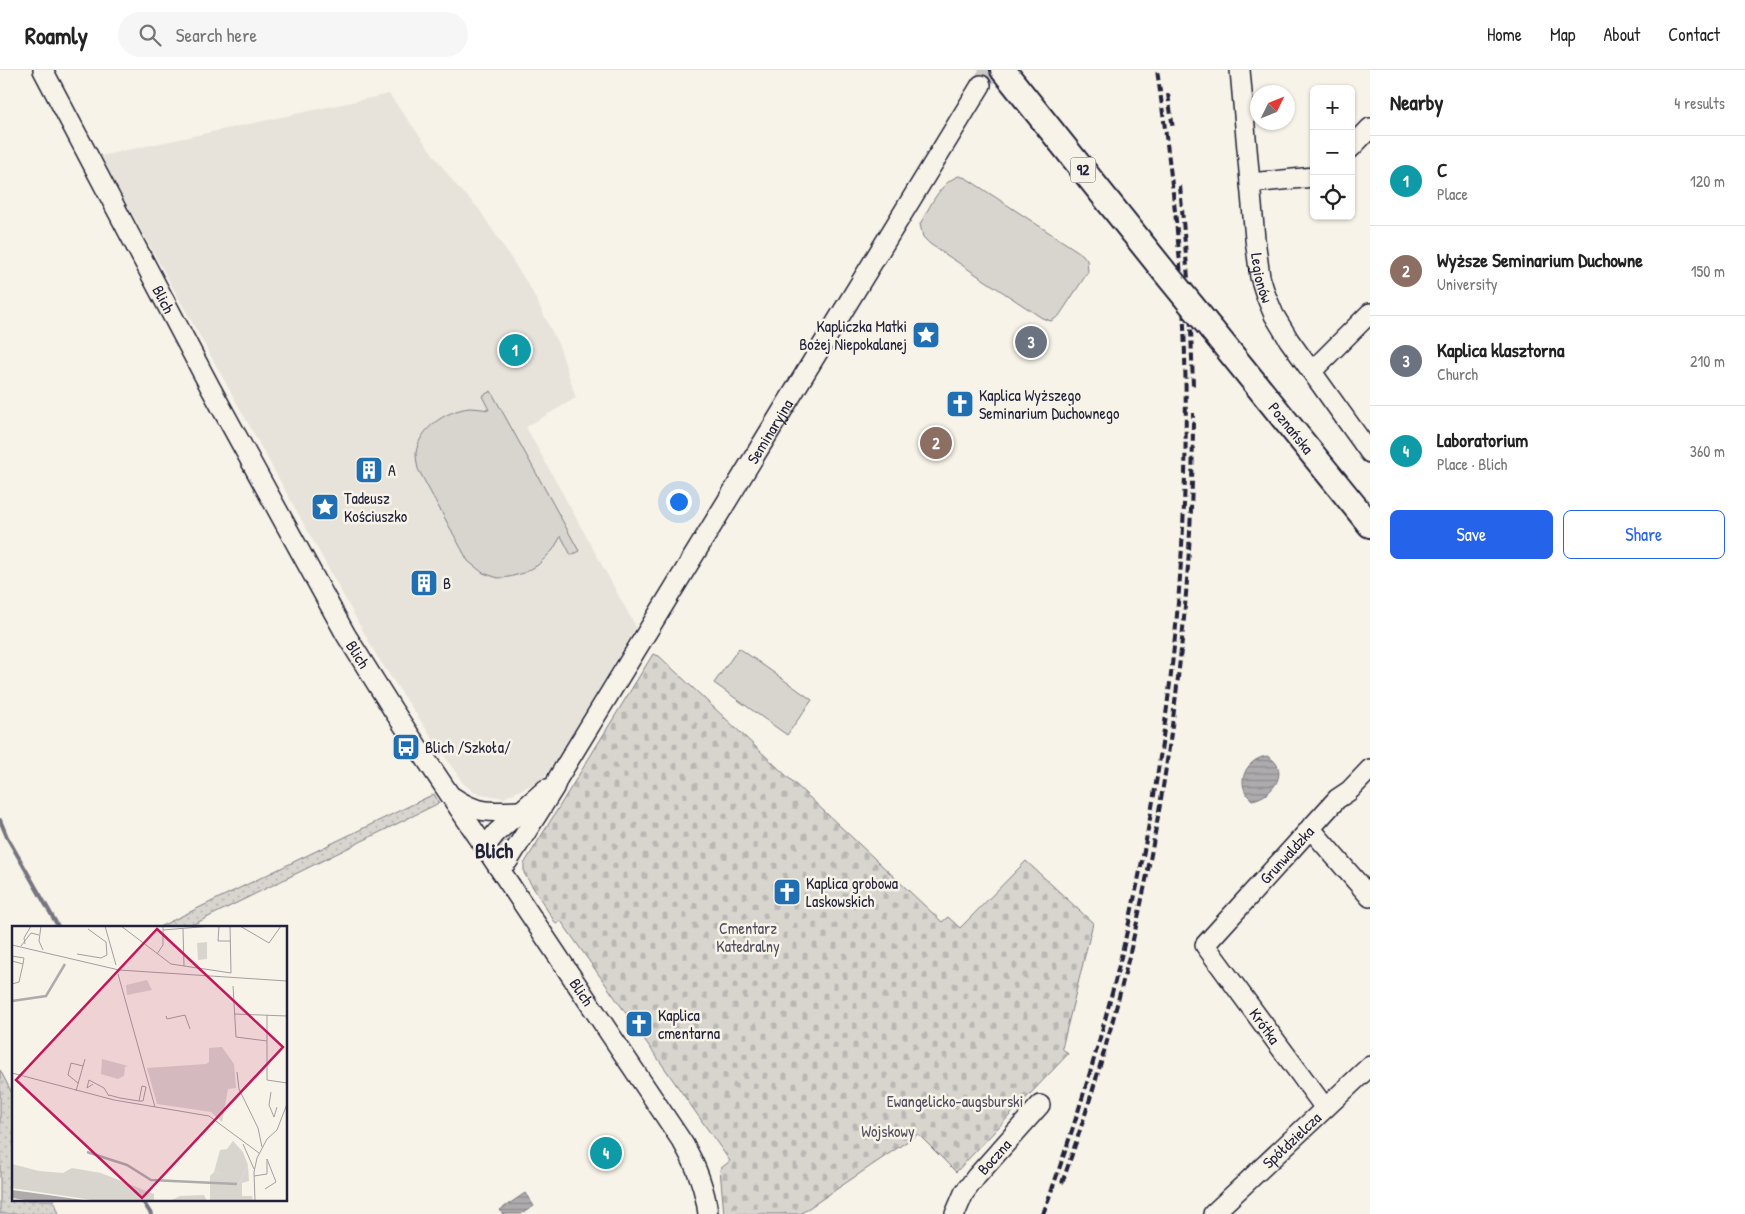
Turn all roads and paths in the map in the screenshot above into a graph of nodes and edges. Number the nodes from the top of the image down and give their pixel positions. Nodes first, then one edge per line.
1 (43, 70) edge
2 (1003, 70) edge
3 (1240, 70) edge
4 (981, 85) tunnel mouth
5 (1370, 128) edge
6 (1355, 144) edge
7 (1310, 177) edge
8 (1250, 183) junction
9 (1370, 313) edge
10 (1312, 371) junction
11 (1370, 453) edge
12 (1370, 525) edge
13 (1370, 769) edge
14 (558, 778) junction
15 (450, 795) junction
16 (520, 811) junction
17 (1310, 828) junction
18 (485, 847) junction
19 (499, 867) junction
20 (1370, 897) edge
21 (1205, 945) joint
22 (1370, 1066) edge
23 (1040, 1105) dead end
24 (1325, 1108) junction
25 (708, 1214) edge
26 (955, 1214) edge
27 (1213, 1214) edge

1 - 15 street, Blich
2 - 12 main road, Poznańska / 92, bridge
3 - 8 street, Legionów
4 - 14 street, Seminaryjna
5 - 6 street
7 - 8 street
8 - 10 street, Legionów
9 - 10 street
10 - 11 street, Legionów
13 - 17 street, Grunwaldzka
14 - 16 street, Seminaryjna
14 - 19 street, Seminaryjna
15 - 16 street
15 - 18 street, Blich
16 - 18 street, Seminaryjna
17 - 20 street
17 - 21 street, Grunwaldzka
18 - 19 street, Blich
19 - 25 street, Blich
21 - 24 street, Krótka
22 - 24 street, Spółdzielcza
23 - 26 street, Boczna
24 - 27 street, Spółdzielcza

